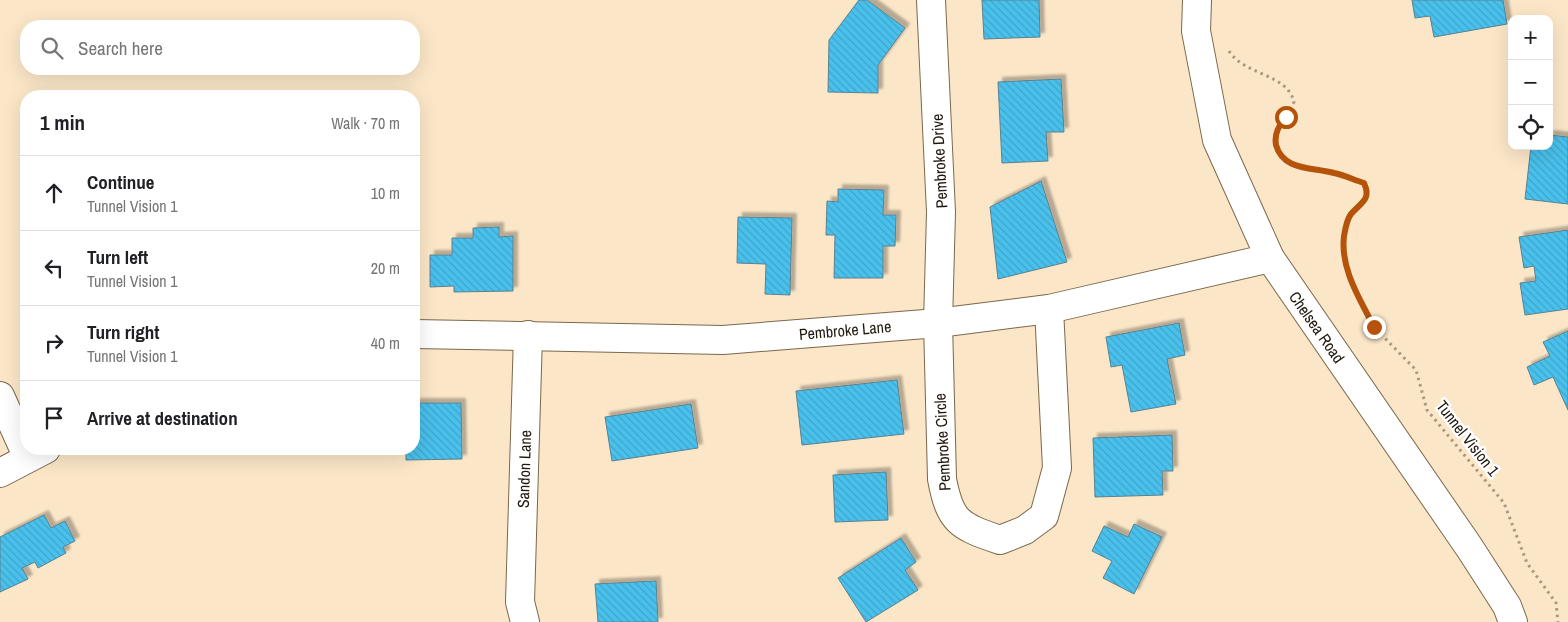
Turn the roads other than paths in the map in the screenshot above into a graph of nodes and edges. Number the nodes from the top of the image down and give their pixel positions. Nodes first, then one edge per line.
1 (931, 0) edge
2 (1197, 0) edge
3 (1270, 258) junction
4 (1049, 309) junction
5 (938, 323) junction
6 (420, 334) edge
7 (528, 335) junction
8 (0, 396) edge
9 (20, 427) edge
10 (33, 455) edge
11 (0, 473) edge
12 (520, 615) edge
13 (1513, 622) edge

1 - 5 street, Pembroke Drive
2 - 3 street, Chelsea Road
3 - 4 street, Pembroke Lane
3 - 13 street, Chelsea Road
4 - 5 street, Pembroke Lane
4 - 5 street, Pembroke Circle
5 - 7 street, Pembroke Lane
6 - 7 street, Pembroke Lane
7 - 12 street, Sandon Lane
8 - 9 street
10 - 11 street

